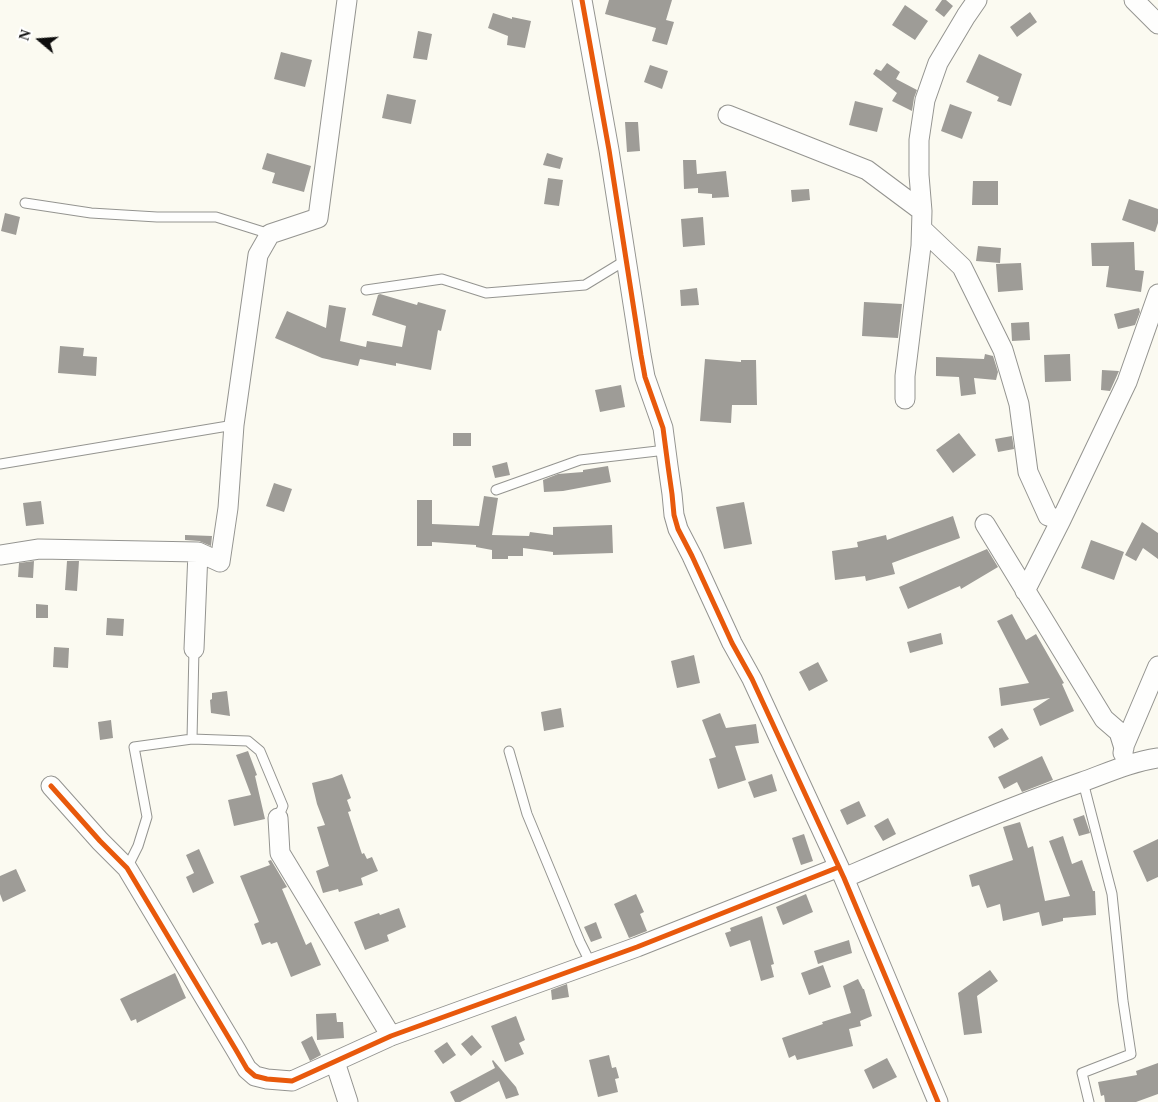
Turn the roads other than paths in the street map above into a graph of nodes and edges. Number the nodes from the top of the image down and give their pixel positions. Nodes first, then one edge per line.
1 (348, 0) edge
2 (582, 0) edge
3 (977, 0) edge
4 (1134, 0) edge
5 (1158, 24) edge
6 (728, 114) dead end
7 (25, 203) dead end
8 (922, 220) junction
9 (270, 234) junction
10 (626, 260) junction
11 (366, 290) dead end
12 (1158, 294) edge
13 (906, 399) dead end
14 (234, 425) junction
15 (666, 450) junction
16 (0, 464) edge
17 (496, 490) dead end
18 (1061, 520) junction
19 (985, 524) dead end
20 (198, 552) junction
21 (0, 555) edge
22 (1025, 591) junction
23 (194, 649) joint
24 (1158, 666) edge
25 (192, 739) junction
26 (509, 751) dead end
27 (1124, 757) junction
28 (1158, 758) edge
29 (1083, 782) junction
30 (51, 786) dead end
31 (278, 818) joint
32 (127, 868) junction
33 (842, 872) junction
34 (591, 964) junction
35 (391, 1036) junction
36 (335, 1062) junction
37 (348, 1102) edge
38 (926, 1102) edge
39 (938, 1102) edge
40 (1088, 1102) edge

1 - 9 street
2 - 10 street
3 - 8 street
4 - 5 street
6 - 8 street
7 - 9 lane
8 - 13 street
8 - 18 street
9 - 14 street
10 - 11 lane
10 - 15 street
12 - 18 street
14 - 16 lane
14 - 20 street
15 - 17 lane
15 - 33 street
18 - 22 street
19 - 22 street
20 - 21 street
20 - 23 street
22 - 27 street
23 - 25 lane
24 - 27 street
25 - 31 lane
25 - 32 lane
26 - 34 lane
27 - 28 street
27 - 29 street
29 - 33 street
29 - 40 lane
30 - 32 street
31 - 35 street
32 - 36 street
33 - 34 street
33 - 39 street
34 - 35 street
35 - 36 street
36 - 37 street
38 - 39 street

